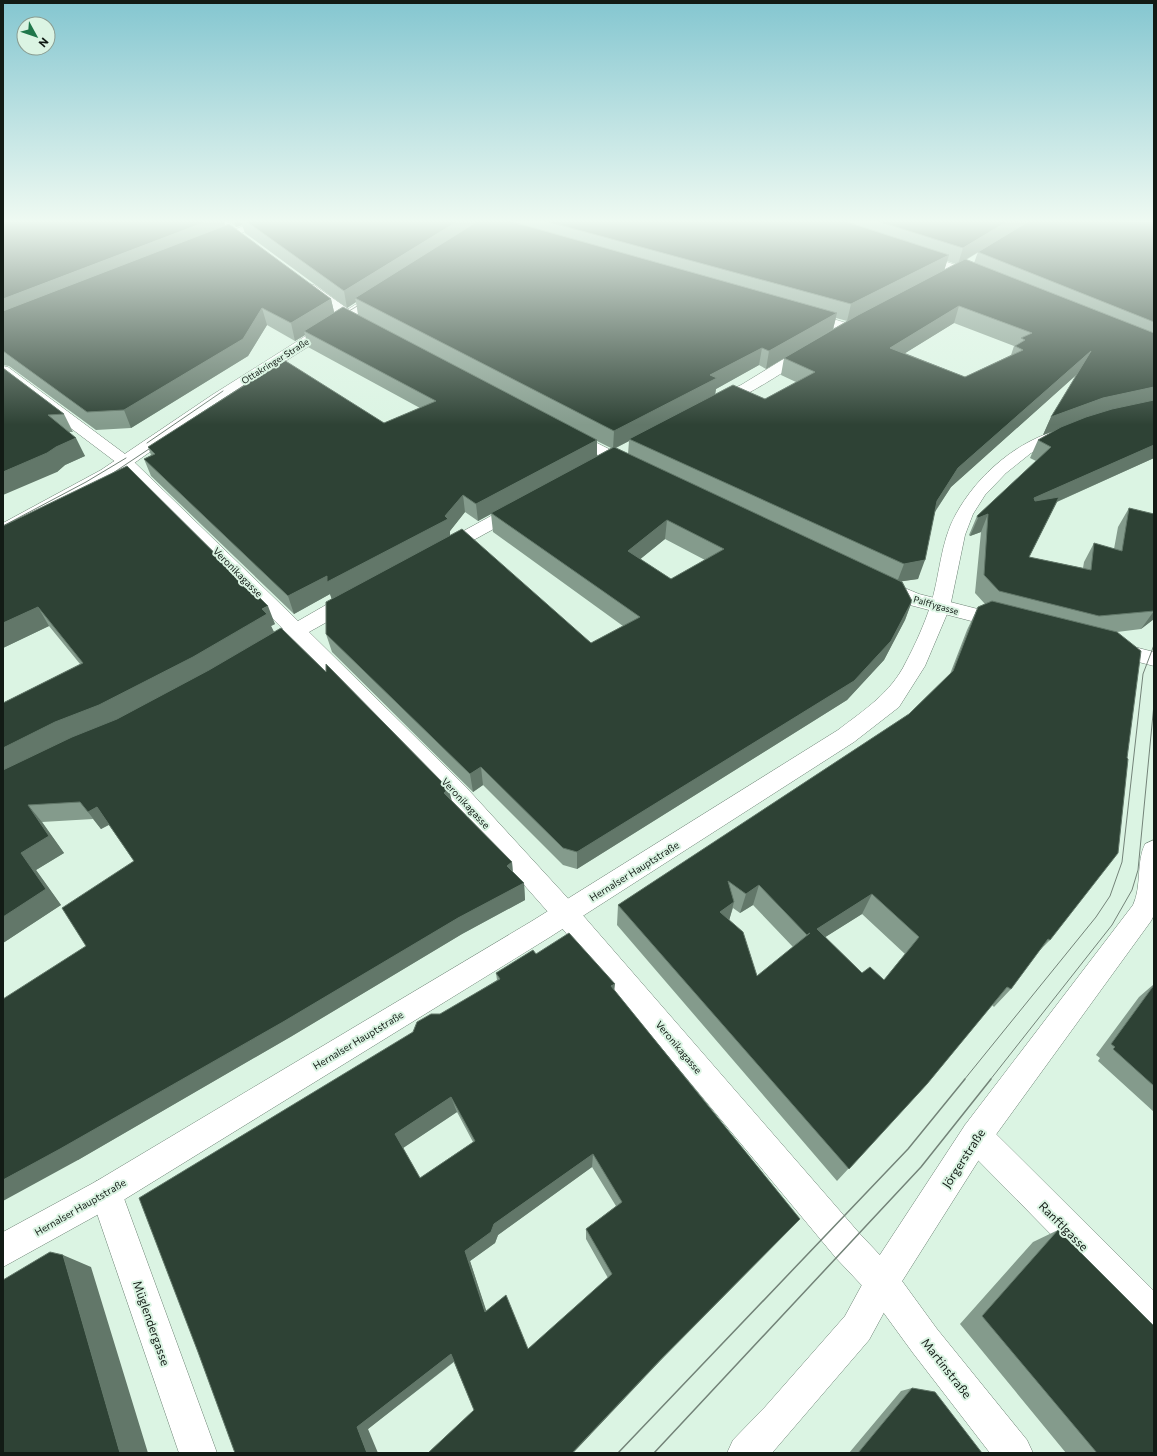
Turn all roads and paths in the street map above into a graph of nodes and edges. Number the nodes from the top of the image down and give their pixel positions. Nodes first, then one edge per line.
1 (311, 289) edge
2 (389, 289) edge
3 (794, 312) edge
4 (346, 316) junction
5 (374, 331) edge
6 (3, 370) edge
7 (700, 410) edge
8 (554, 426) edge
9 (1082, 426) edge
10 (632, 446) edge
11 (120, 458) junction
12 (605, 461) junction
13 (648, 474) edge
14 (529, 502) edge
15 (3, 517) edge
16 (3, 530) edge
17 (426, 559) edge
18 (870, 579) edge
19 (364, 592) edge
20 (940, 607) junction
21 (1024, 627) edge
22 (296, 630) junction
23 (1091, 643) edge
24 (250, 658) edge
25 (1154, 659) edge
26 (1154, 851) edge
27 (565, 913) junction
28 (976, 1136) junction
29 (106, 1193) junction
30 (3, 1250) edge
31 (882, 1282) junction
32 (1154, 1315) edge
33 (198, 1453) edge
34 (746, 1453) edge
35 (1014, 1453) edge

1 - 4 street
2 - 4 street, Ottakringer Straße
3 - 7 street
4 - 5 street
4 - 11 street, Ottakringer Straße
6 - 11 street, Veronikagasse
8 - 12 street
9 - 20 street, Hernalser Hauptstraße
10 - 12 street
11 - 15 street, Ottakringer Straße
11 - 16 street, Ottakringer Straße
11 - 22 street, Veronikagasse
12 - 13 street
14 - 17 street
18 - 20 street, Palffygasse
19 - 22 street
20 - 21 street, Palffygasse
20 - 27 street, Hernalser Hauptstraße
22 - 24 street
22 - 27 street, Veronikagasse
23 - 25 street
26 - 28 street, Jörgerstraße
27 - 29 street, Hernalser Hauptstraße
27 - 31 street, Veronikagasse
28 - 31 street, Jörgerstraße
28 - 32 street, Ranftlgasse
29 - 30 street, Hernalser Hauptstraße
29 - 33 street, Müglendergasse
31 - 34 street, Jörgerstraße
31 - 35 street, Martinstraße

